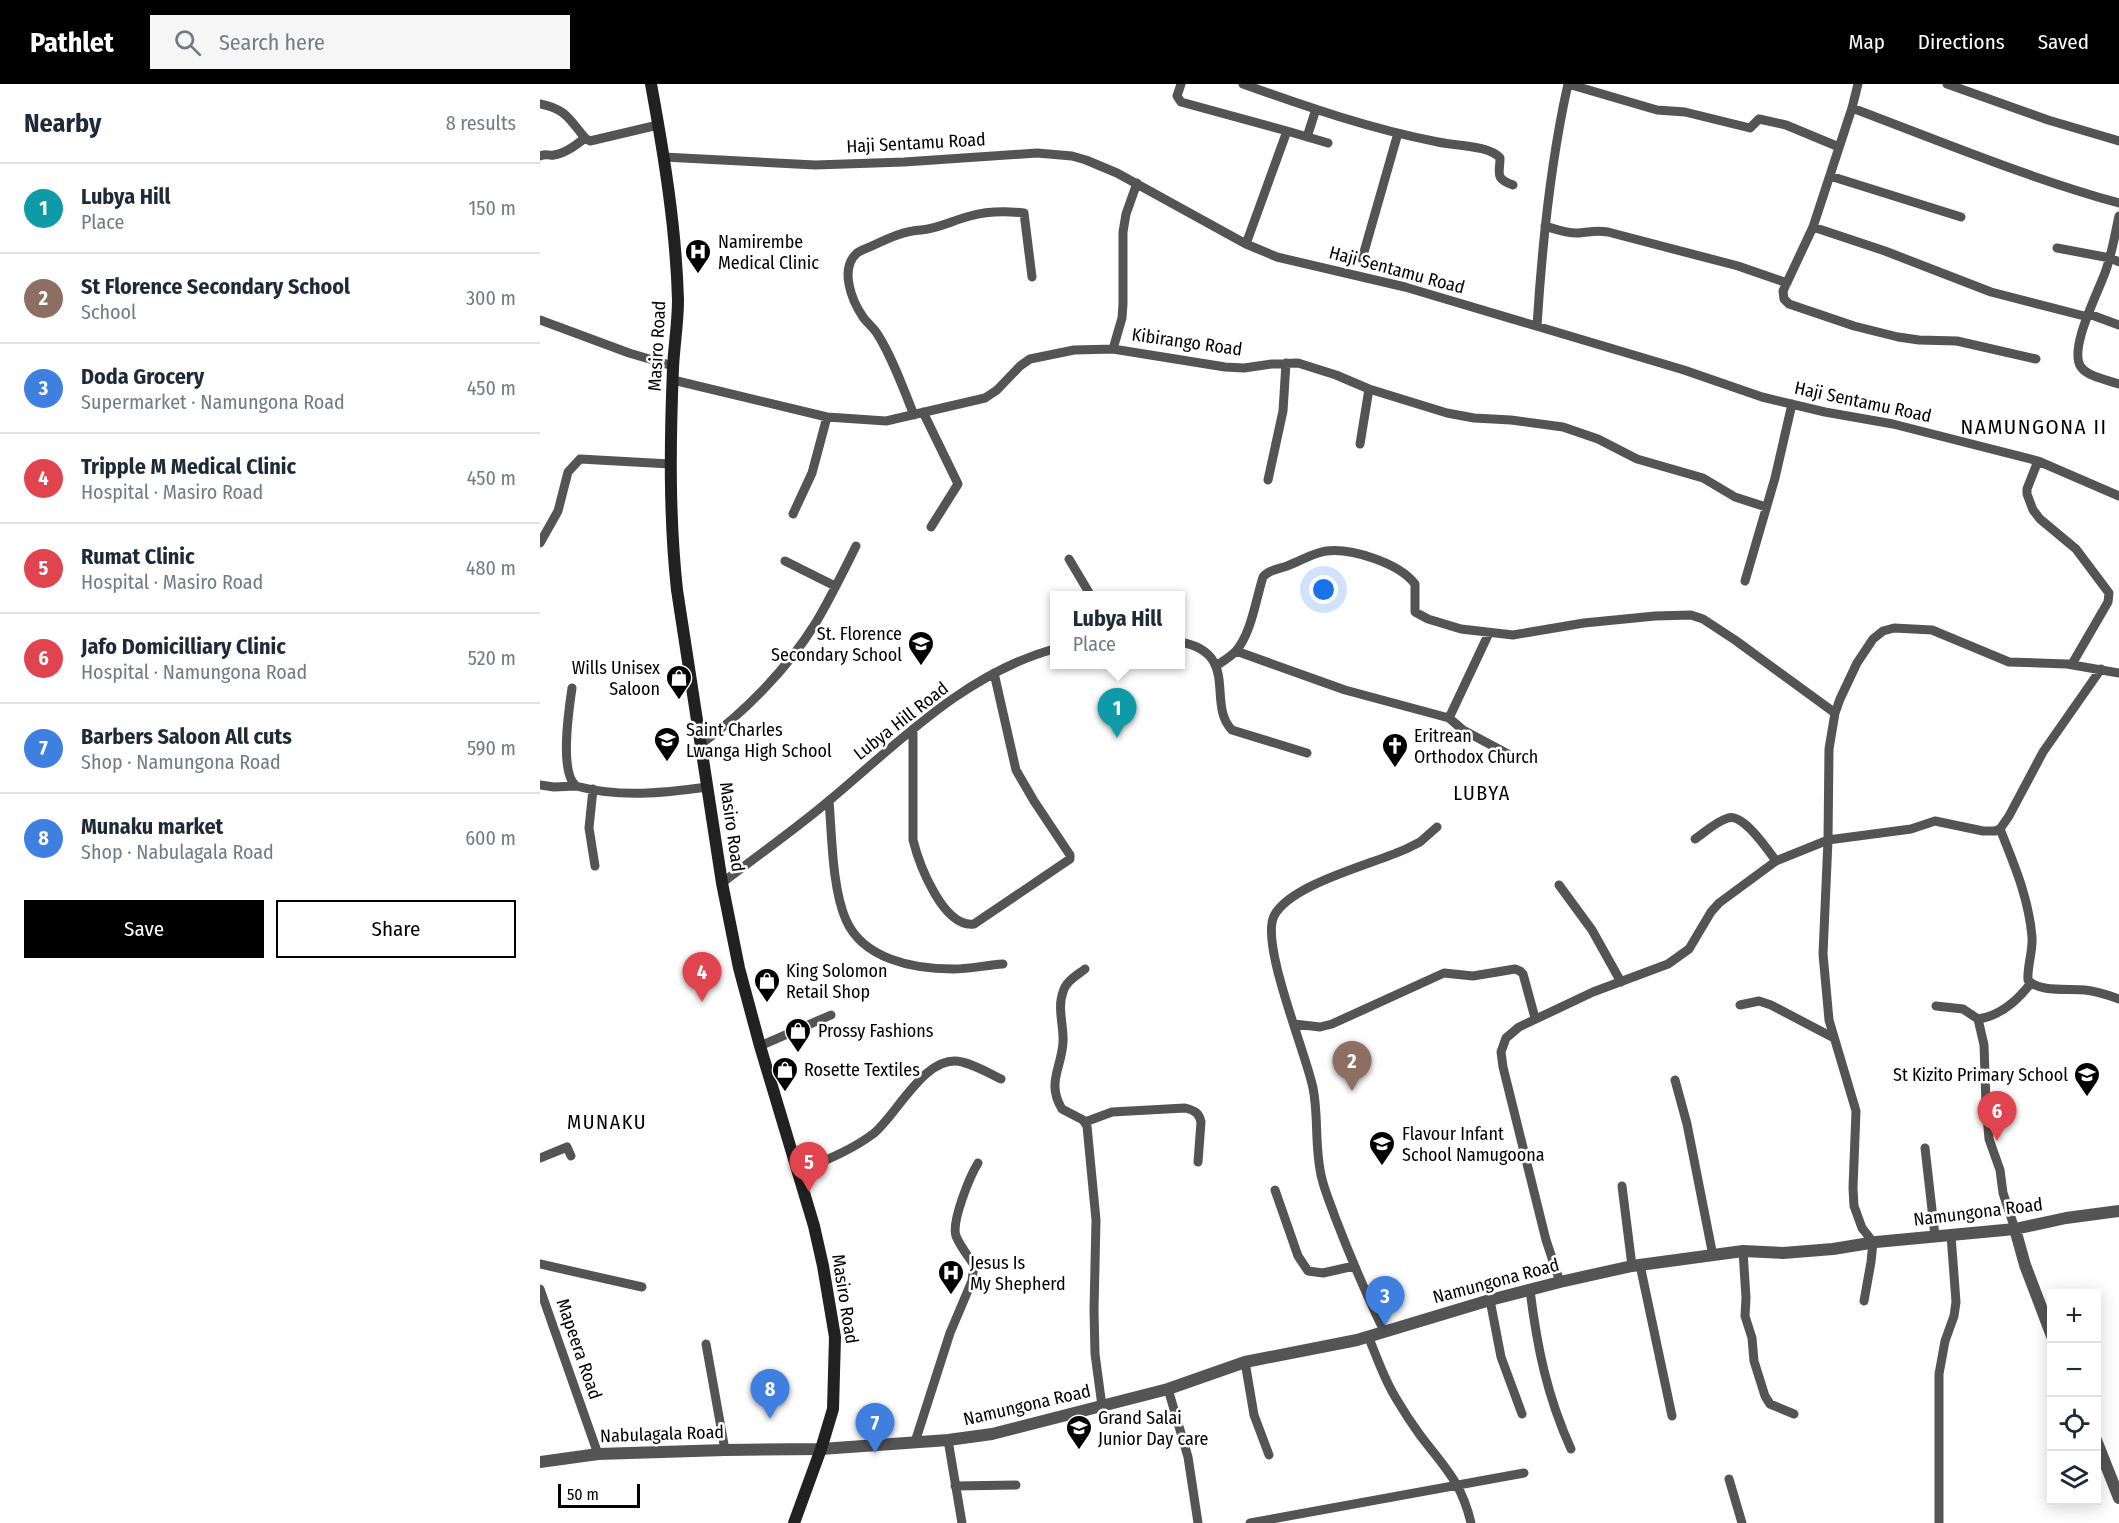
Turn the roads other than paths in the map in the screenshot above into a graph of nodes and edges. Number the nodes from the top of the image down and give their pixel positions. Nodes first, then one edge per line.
1 (1181, 84) edge
2 (1243, 84) edge
3 (1568, 84) edge
4 (1858, 84) edge
5 (1947, 84) edge
6 (654, 85) edge
7 (540, 104) edge
8 (1852, 108) junction
9 (1316, 109) junction
10 (658, 125) junction
11 (1287, 130) junction
12 (1398, 133) junction
13 (1307, 137) junction
14 (585, 138) junction
15 (2119, 141) edge
16 (1328, 143) dead end
17 (1839, 147) junction
18 (540, 156) edge
19 (664, 157) junction
20 (1830, 176) junction
21 (1137, 183) junction
22 (1514, 185) dead end
23 (2119, 203) edge
24 (2119, 216) edge
25 (1961, 217) dead end
26 (1545, 226) junction
27 (1813, 226) junction
28 (1246, 244) junction
29 (2057, 248) dead end
30 (2110, 258) junction
31 (1362, 259) dead end
32 (2119, 262) edge
33 (1032, 278) dead end
34 (1787, 283) junction
35 (2088, 315) junction
36 (540, 320) edge
37 (2119, 325) edge
38 (1537, 326) junction
39 (1113, 349) junction
40 (2036, 359) dead end
41 (1286, 363) junction
42 (673, 366) junction
43 (673, 380) junction
44 (2119, 384) edge
45 (1369, 389) junction
46 (1792, 404) junction
47 (918, 413) junction
48 (827, 417) junction
49 (1360, 444) dead end
50 (2038, 460) junction
51 (670, 464) junction
52 (1268, 480) dead end
53 (2119, 496) edge
54 (1766, 507) junction
55 (793, 514) dead end
56 (931, 527) dead end
57 (540, 543) edge
58 (856, 546) dead end
59 (1070, 559) dead end
60 (785, 561) dead end
61 (1745, 581) dead end
62 (835, 586) junction
63 (1087, 591) edge
64 (1489, 633) junction
65 (1185, 644) edge
66 (1050, 651) edge
67 (1236, 651) junction
68 (2072, 664) junction
69 (1216, 666) junction
70 (2101, 669) junction
71 (994, 673) junction
72 (2119, 674) edge
73 (572, 688) dead end
74 (1835, 713) junction
75 (1449, 718) junction
76 (913, 729) junction
77 (701, 744) junction
78 (1307, 753) dead end
79 (1508, 754) dead end
80 (540, 785) edge
81 (576, 786) junction
82 (708, 787) junction
83 (594, 789) junction
84 (829, 801) junction
85 (1437, 827) dead end
86 (2000, 829) junction
87 (1695, 838) dead end
88 (1828, 840) junction
89 (1776, 861) junction
90 (595, 866) dead end
91 (722, 883) junction
92 (1559, 885) dead end
93 (1003, 964) dead end
94 (1085, 969) dead end
95 (1621, 982) junction
96 (2031, 983) junction
97 (2119, 999) edge
98 (1740, 1005) dead end
99 (1936, 1006) dead end
100 (831, 1016) dead end
101 (1536, 1018) junction
102 (1978, 1018) junction
103 (1294, 1024) junction
104 (1834, 1038) junction
105 (760, 1046) junction
106 (1001, 1079) dead end
107 (1675, 1080) dead end
108 (1085, 1122) junction
109 (1924, 1148) dead end
110 (571, 1156) dead end
111 (540, 1158) edge
112 (1198, 1162) dead end
113 (978, 1163) dead end
114 (798, 1172) junction
115 (1622, 1186) dead end
116 (1275, 1190) dead end
117 (2119, 1211) edge
118 (2015, 1228) junction
119 (1951, 1234) junction
120 (1935, 1236) junction
121 (1873, 1242) junction
122 (1743, 1251) junction
123 (1713, 1256) junction
124 (540, 1264) edge
125 (1354, 1266) junction
126 (1636, 1266) junction
127 (1560, 1282) junction
128 (642, 1287) dead end
129 (540, 1289) edge
130 (1530, 1290) junction
131 (1491, 1300) junction
132 (1864, 1301) dead end
133 (2047, 1323) edge
134 (1384, 1331) junction
135 (1368, 1336) junction
136 (706, 1344) dead end
137 (1245, 1362) junction
138 (1168, 1389) junction
139 (1102, 1406) junction
140 (1522, 1414) dead end
141 (1794, 1414) dead end
142 (1672, 1416) dead end
143 (948, 1440) junction
144 (915, 1442) junction
145 (821, 1449) junction
146 (1570, 1449) dead end
147 (725, 1450) junction
148 (2101, 1451) edge
149 (598, 1454) junction
150 (1269, 1455) dead end
151 (540, 1462) edge
152 (1524, 1473) dead end
153 (1729, 1479) dead end
154 (1016, 1485) dead end
155 (955, 1486) junction
156 (2119, 1498) edge
157 (794, 1523) edge
158 (962, 1523) edge
159 (1198, 1523) edge
160 (1250, 1523) edge
161 (1471, 1523) edge
162 (1742, 1523) edge
163 (1939, 1523) edge

1 - 11 street
2 - 9 street
3 - 17 street
3 - 26 street
4 - 8 street
5 - 15 street
6 - 10 main road, Masiro Road
7 - 14 street
8 - 17 street
8 - 23 street
9 - 12 street
9 - 13 street
10 - 14 street
10 - 19 main road, Masiro Road
11 - 13 street
11 - 28 street
12 - 22 street
12 - 31 street
13 - 16 street
14 - 18 street
17 - 20 street
19 - 21 street, Haji Sentamu Road
19 - 42 main road, Masiro Road
20 - 25 street
20 - 27 street
21 - 28 street, Haji Sentamu Road
21 - 39 street
24 - 30 street
26 - 34 street
26 - 38 street
27 - 34 street
27 - 35 street
28 - 38 street, Haji Sentamu Road
29 - 30 street
30 - 32 street
30 - 35 street
33 - 47 street
34 - 40 street
35 - 37 street
35 - 44 street
36 - 42 street
38 - 46 street, Haji Sentamu Road
39 - 41 street, Kibirango Road
39 - 47 street, Kibirango Road
41 - 45 street, Kibirango Road
41 - 52 street
42 - 43 main road, Masiro Road
43 - 48 street, Kibirango Road
43 - 51 main road, Masiro Road
45 - 49 street
45 - 54 street, Kibirango Road
46 - 50 street, Haji Sentamu Road
46 - 54 street
47 - 48 street, Kibirango Road
47 - 56 street
48 - 55 street
50 - 53 street, Haji Sentamu Road
50 - 68 street
51 - 57 street
51 - 77 main road, Masiro Road
54 - 61 street
58 - 62 street
59 - 63 street
60 - 62 street
62 - 77 street
64 - 67 street
64 - 74 street
64 - 75 street
65 - 69 street
66 - 71 street, Lubya Hill Road
67 - 69 street
67 - 75 street
68 - 70 street
68 - 74 street
69 - 78 street
70 - 72 street
70 - 86 street
71 - 76 street, Lubya Hill Road
71 - 76 street
73 - 81 street
74 - 88 street
75 - 79 street
76 - 84 street, Lubya Hill Road
77 - 82 main road, Masiro Road
80 - 81 street
81 - 83 street
82 - 83 street
82 - 91 main road, Masiro Road
83 - 90 street
84 - 91 street, Lubya Hill Road
84 - 93 street
85 - 103 street
86 - 88 street
86 - 96 street
87 - 89 street
88 - 89 street
88 - 104 street
89 - 95 street
91 - 105 main road, Masiro Road
92 - 95 street
94 - 108 street
95 - 101 street
96 - 97 street
96 - 102 street
98 - 104 street
99 - 102 street
100 - 105 street
101 - 103 street
101 - 127 street
102 - 118 street
103 - 125 street
104 - 121 street
105 - 114 main road, Masiro Road
106 - 114 street
107 - 123 street
108 - 112 street
108 - 139 street
109 - 120 street
110 - 111 street
113 - 144 street
114 - 145 main road, Masiro Road
115 - 126 street
116 - 125 street
117 - 118 street, Namungona Road
118 - 119 street, Namungona Road
118 - 133 street
119 - 120 street, Namungona Road
119 - 163 street
120 - 121 street, Namungona Road
121 - 122 street, Namungona Road
121 - 132 street
122 - 123 street, Namungona Road
122 - 141 street
123 - 126 street, Namungona Road
124 - 128 street
125 - 134 street
126 - 127 street, Namungona Road
126 - 142 street
127 - 130 street, Namungona Road
129 - 149 street, Mapeera Road
130 - 131 street, Namungona Road
130 - 146 street
131 - 134 street, Namungona Road
131 - 140 street
134 - 135 street, Namungona Road
135 - 137 street, Namungona Road
135 - 161 street
136 - 147 street
137 - 138 street, Namungona Road
137 - 150 street
138 - 139 street, Namungona Road
138 - 159 street
139 - 143 street, Namungona Road
143 - 144 street, Namungona Road
143 - 155 street
144 - 145 street, Namungona Road
145 - 147 street, Nabulagala Road
145 - 157 main road, Masiro Road
147 - 149 street, Nabulagala Road
148 - 156 street
149 - 151 street, Nabulagala Road
152 - 160 street
153 - 162 street
154 - 155 street
155 - 158 street

